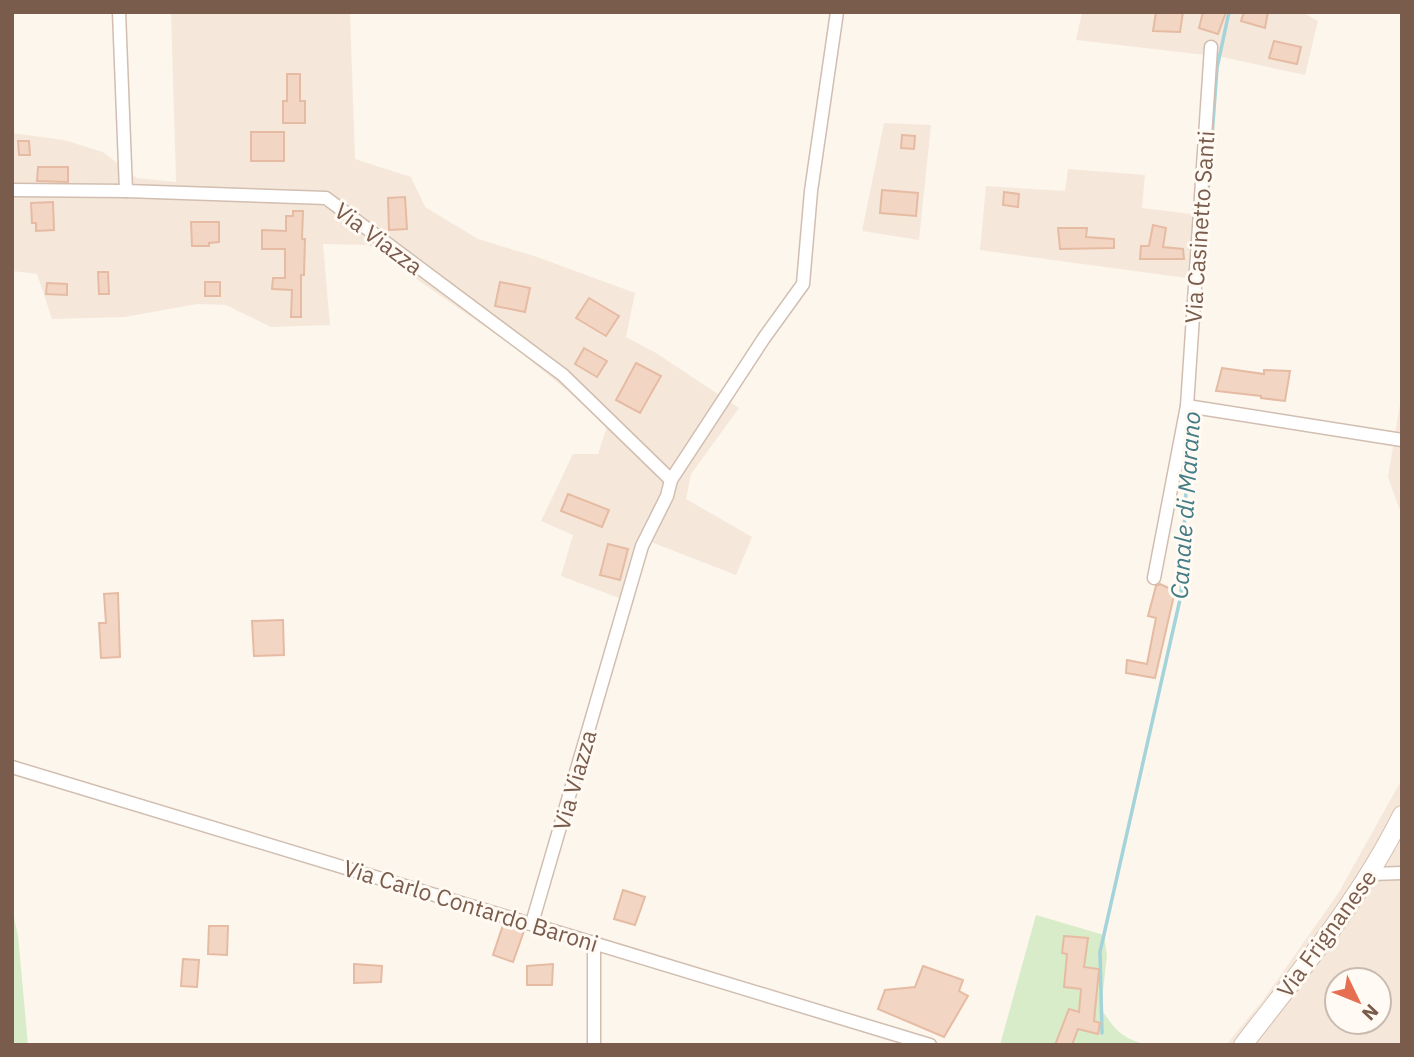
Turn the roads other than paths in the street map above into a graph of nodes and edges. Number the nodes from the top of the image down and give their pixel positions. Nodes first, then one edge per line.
1 (119, 12) edge
2 (837, 12) edge
3 (1211, 47) dead end
4 (12, 190) edge
5 (126, 191) junction
6 (1191, 407) junction
7 (1402, 440) edge
8 (671, 480) junction
9 (1154, 578) dead end
10 (12, 767) edge
11 (1400, 821) edge
12 (1402, 873) edge
13 (1371, 874) junction
14 (532, 923) junction
15 (594, 942) junction
16 (1246, 1043) edge
17 (594, 1045) edge
18 (930, 1045) edge

1 - 5 street
2 - 8 street, Via Viazza
3 - 6 street, Via Casinetto Santi
4 - 5 street, Via Viazza
5 - 8 street, Via Viazza
6 - 7 street
6 - 9 street, Via Casinetto Santi
8 - 14 street, Via Viazza
10 - 14 street, Via Carlo Contardo Baroni
11 - 13 main road, Via Frignanese
12 - 13 street
13 - 16 main road, Via Frignanese
14 - 15 street, Via Carlo Contardo Baroni
15 - 17 street
15 - 18 street, Via Carlo Contardo Baroni

